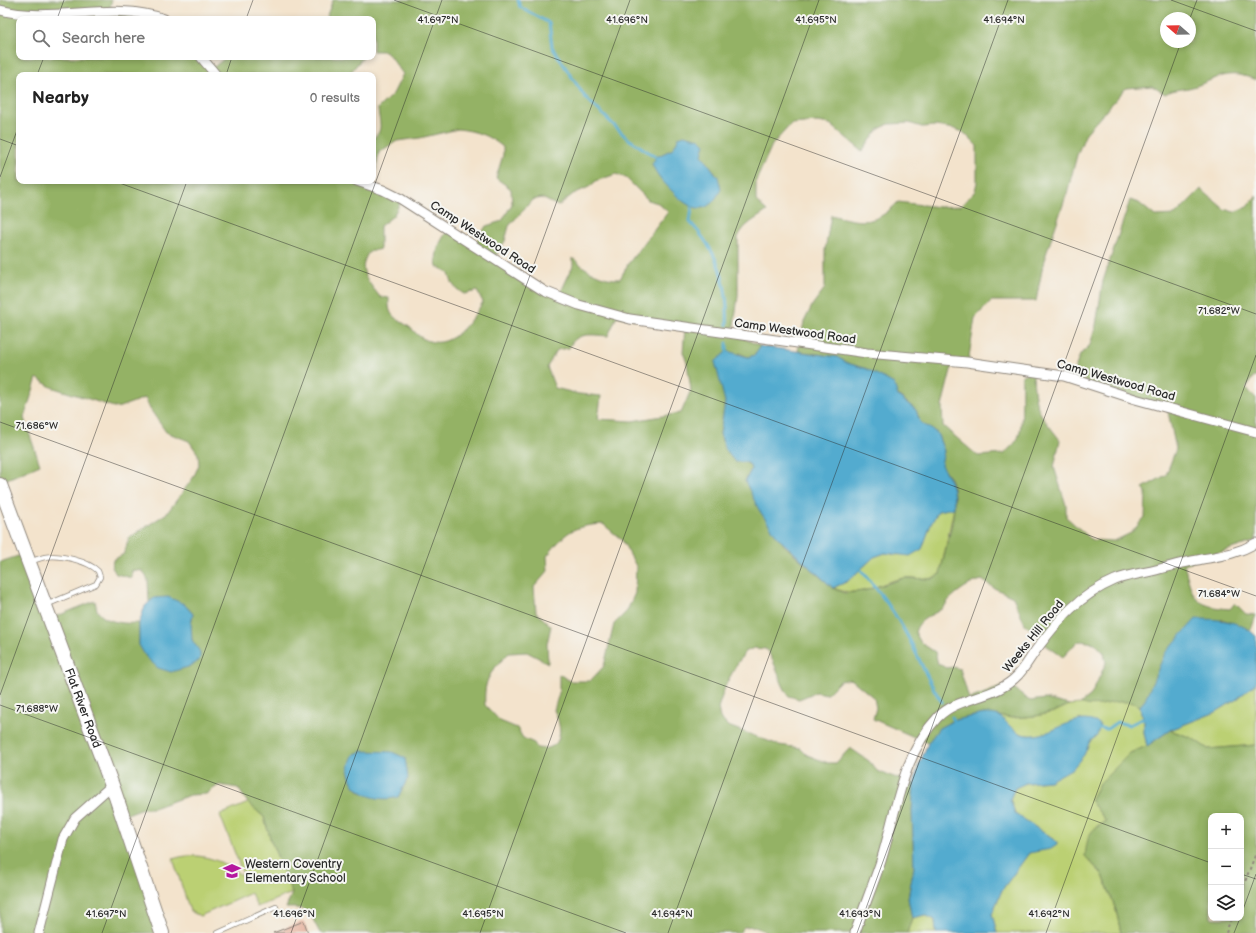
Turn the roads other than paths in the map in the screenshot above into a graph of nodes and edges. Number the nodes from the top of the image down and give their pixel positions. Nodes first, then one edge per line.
1 (0, 10) edge
2 (155, 16) edge
3 (204, 60) edge
4 (214, 72) edge
5 (366, 184) edge
6 (1256, 432) edge
7 (0, 484) edge
8 (1256, 543) edge
9 (28, 562) junction
10 (44, 606) junction
11 (111, 786) junction
12 (276, 907) dead end
13 (39, 933) edge
14 (162, 933) edge
15 (218, 933) edge
16 (855, 933) edge

1 - 2 street
3 - 4 street
5 - 6 street, Camp Westwood Road
7 - 9 main road, Flat River Road
8 - 16 street, Weeks Hill Road
9 - 10 main road, Flat River Road
9 - 10 lane
10 - 11 main road, Flat River Road
11 - 13 street
11 - 14 main road, Flat River Road
12 - 15 lane

